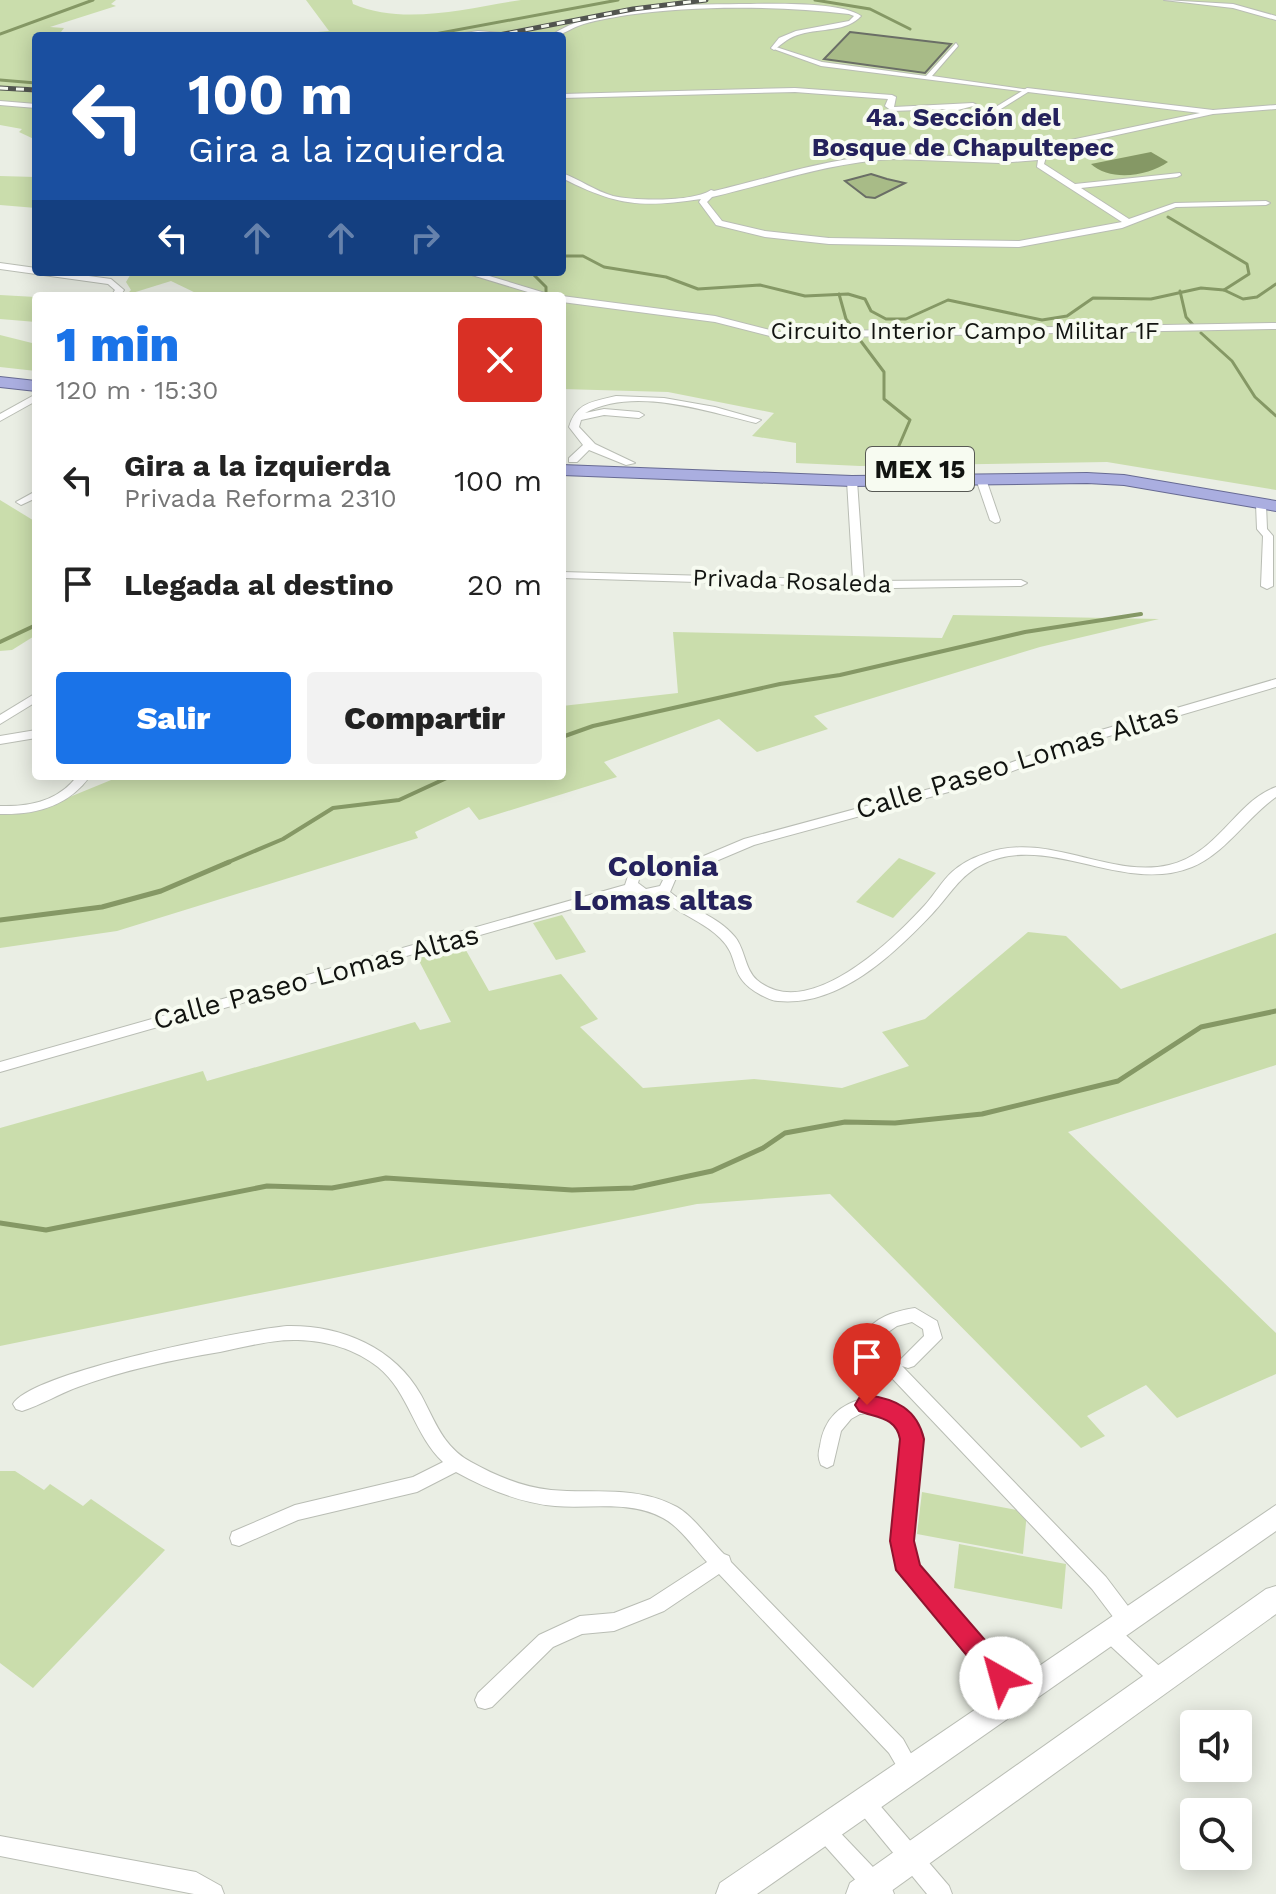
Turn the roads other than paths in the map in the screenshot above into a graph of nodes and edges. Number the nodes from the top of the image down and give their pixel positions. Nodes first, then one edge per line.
1 (1167, 0) edge
2 (1276, 18) edge
3 (556, 32) edge
4 (956, 45) dead end
5 (774, 48) joint
6 (927, 78) junction
7 (1027, 90) junction
8 (566, 96) edge
9 (0, 103) edge
10 (32, 106) edge
11 (1276, 107) edge
12 (1213, 112) junction
13 (1043, 157) junction
14 (1177, 175) dead end
15 (566, 177) edge
16 (1072, 187) junction
17 (711, 192) junction
18 (678, 199) junction
19 (1266, 203) dead end
20 (622, 208) dead end
21 (1128, 222) junction
22 (0, 266) edge
23 (32, 271) edge
24 (67, 276) edge
25 (480, 276) edge
26 (118, 292) edge
27 (537, 292) edge
28 (566, 300) edge
29 (1276, 326) edge
30 (0, 382) edge
31 (32, 386) edge
32 (0, 390) edge
33 (32, 395) edge
34 (32, 398) edge
35 (639, 415) dead end
36 (0, 418) edge
37 (756, 420) dead end
38 (566, 423) edge
39 (574, 423) junction
40 (588, 445) junction
41 (566, 463) edge
42 (630, 463) junction
43 (981, 479) junction
44 (852, 481) junction
45 (32, 496) edge
46 (21, 502) dead end
47 (1271, 502) edge
48 (995, 520) dead end
49 (566, 575) edge
50 (1021, 583) dead end
51 (859, 584) junction
52 (1267, 586) dead end
53 (1276, 683) edge
54 (32, 700) edge
55 (0, 720) edge
56 (32, 734) edge
57 (4, 735) edge
58 (80, 780) edge
59 (1276, 791) edge
60 (0, 810) edge
61 (668, 876) junction
62 (633, 887) junction
63 (662, 892) junction
64 (0, 1067) edge
65 (908, 1361) dead end
66 (22, 1404) dead end
67 (827, 1460) dead end
68 (455, 1464) junction
69 (1276, 1516) edge
70 (239, 1538) dead end
71 (722, 1562) junction
72 (1276, 1598) edge
73 (1118, 1627) junction
74 (1162, 1681) junction
75 (1014, 1697) junction
76 (485, 1700) dead end
77 (910, 1770) junction
78 (864, 1802) junction
79 (824, 1830) junction
80 (0, 1846) edge
81 (913, 1857) junction
82 (873, 1891) edge
83 (213, 1894) edge
84 (731, 1894) edge
85 (941, 1894) edge

1 - 2 street
3 - 5 street
4 - 6 street
5 - 6 street
6 - 7 street
7 - 8 street
7 - 12 street
9 - 10 street
11 - 12 street
12 - 13 street
13 - 16 street
13 - 17 street
14 - 16 street
15 - 18 street
16 - 21 street
17 - 18 street
17 - 21 street
18 - 20 street
19 - 21 street
22 - 23 street
24 - 26 street
25 - 27 street
28 - 29 street, Circuito Interior Campo Militar 1F
30 - 31 highway
32 - 33 highway
34 - 36 street
35 - 39 street
37 - 39 street
38 - 39 street
39 - 40 street
40 - 41 street
40 - 42 street
41 - 42 highway, MEX 15
41 - 44 highway, MEX 15
42 - 47 highway, MEX 15
43 - 44 highway, MEX 15
43 - 47 highway, MEX 15
43 - 48 street
44 - 51 street
45 - 46 street
47 - 52 street
49 - 51 street, Privada Rosaleda
50 - 51 street, Privada Rosaleda
53 - 61 street, Calle Paseo Lomas Altas
54 - 55 street
56 - 57 street
58 - 60 street
59 - 63 street
61 - 62 street
61 - 63 street
62 - 63 street
62 - 64 street, Calle Paseo Lomas Altas
65 - 73 street
66 - 68 street
67 - 75 street
68 - 70 street
68 - 71 street
69 - 73 main road
71 - 76 street
71 - 77 street
72 - 74 main road
73 - 74 street
73 - 75 main road
74 - 81 main road
75 - 77 main road
77 - 78 main road
78 - 79 main road
78 - 81 street
79 - 82 street
79 - 84 main road
80 - 83 street
81 - 82 main road
81 - 85 street

